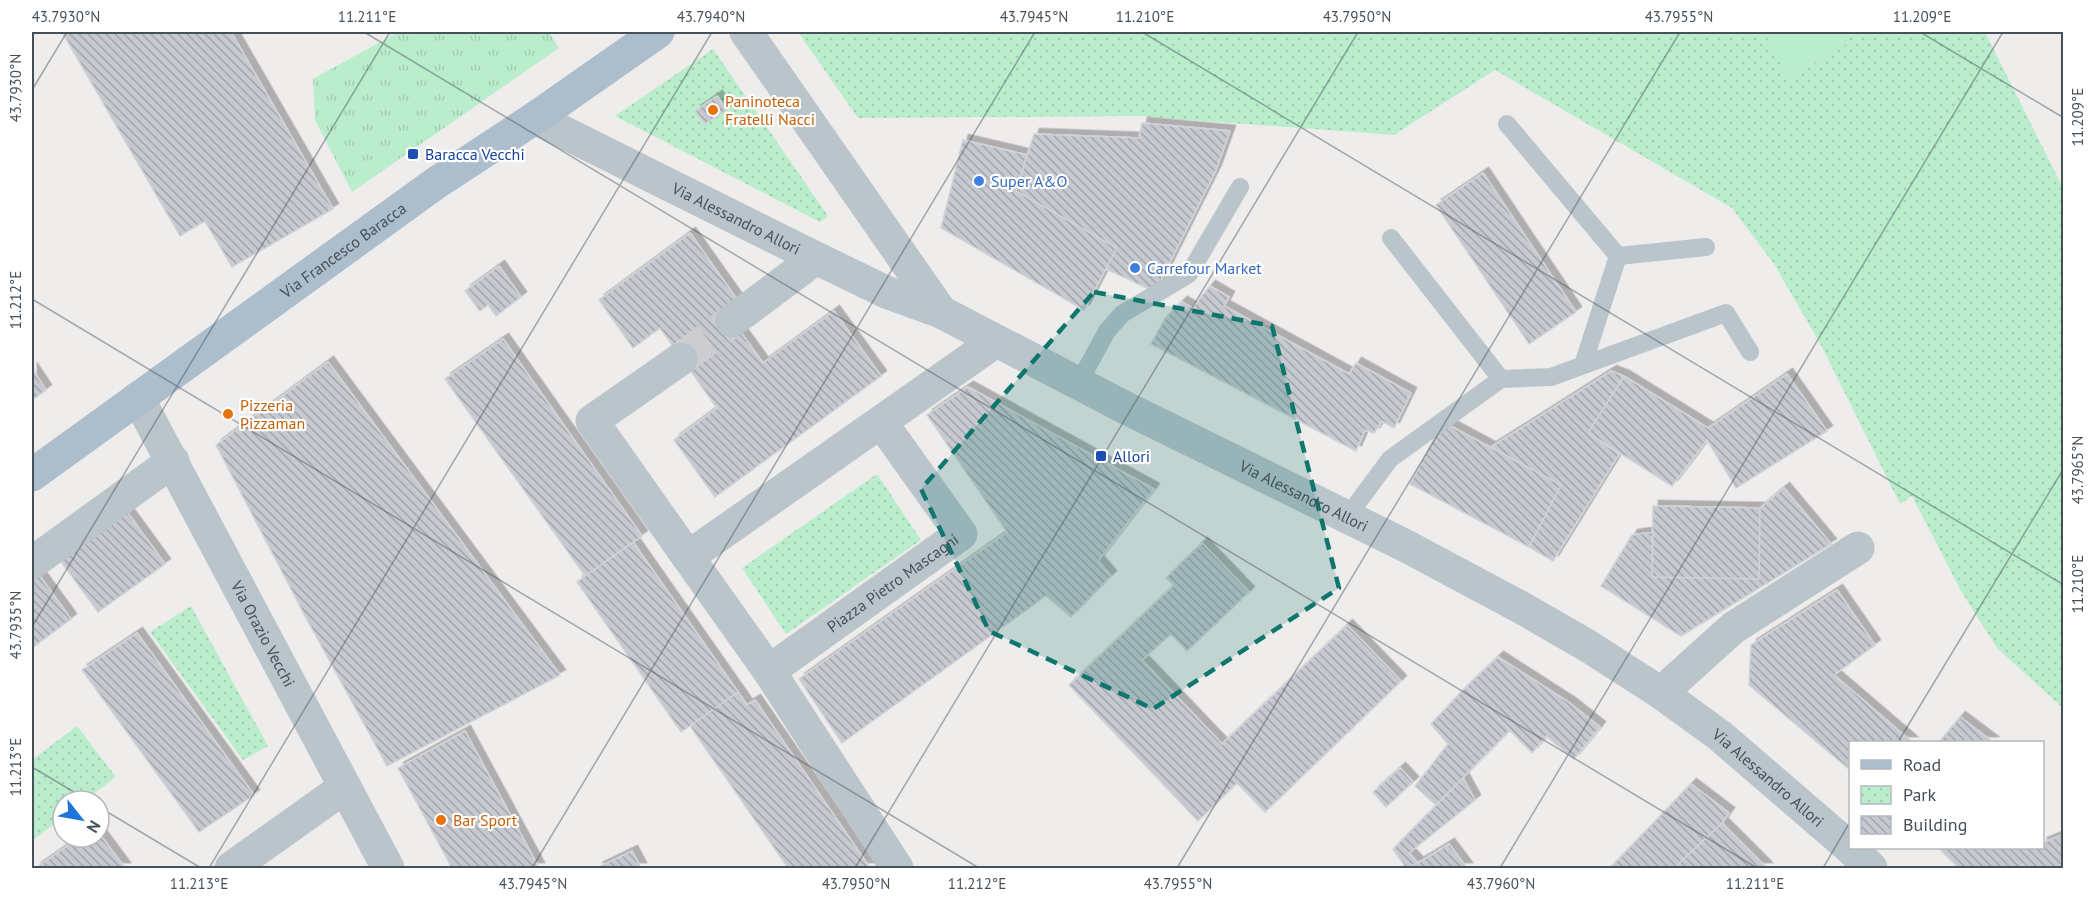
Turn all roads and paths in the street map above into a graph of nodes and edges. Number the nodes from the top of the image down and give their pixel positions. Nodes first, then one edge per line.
1 (658, 32) edge
2 (746, 32) edge
3 (535, 118) junction
4 (1507, 124) dead end
5 (1240, 187) dead end
6 (1391, 238) dead end
7 (1706, 247) dead end
8 (1618, 256) junction
9 (816, 258) junction
10 (941, 312) junction
11 (732, 321) tunnel mouth
12 (996, 341) junction
13 (1750, 352) dead end
14 (681, 359) tunnel mouth
15 (1583, 365) junction
16 (1501, 379) junction
17 (1078, 384) junction
18 (138, 398) junction
19 (881, 422) junction
20 (173, 461) junction
21 (32, 475) edge
22 (1347, 517) junction
23 (1858, 548) dead end
24 (688, 557) junction
25 (32, 563) edge
26 (769, 671) junction
27 (1661, 693) junction
28 (345, 787) junction
29 (1849, 848) edge
30 (1850, 849) edge
31 (231, 868) edge
32 (388, 868) edge
33 (897, 868) edge
34 (1871, 868) edge

1 - 3 main road, Via Francesco Baracca
2 - 10 street, Via Alessandro Allori
3 - 9 street, Via Alessandro Allori
3 - 18 main road, Via Francesco Baracca
4 - 8 lane
5 - 17 lane
6 - 16 lane
7 - 8 lane
8 - 15 lane
9 - 10 street, Via Alessandro Allori
9 - 11 street
10 - 12 street, Via Alessandro Allori
12 - 17 street, Via Alessandro Allori
12 - 19 street
13 - 15 lane
14 - 24 street
15 - 16 lane
16 - 22 lane
17 - 22 street, Via Alessandro Allori
18 - 20 street, Via Orazio Vecchi
18 - 21 main road, Via Francesco Baracca
19 - 24 street
19 - 26 street, Piazza Pietro Mascagni
20 - 25 street
20 - 28 street, Via Orazio Vecchi
22 - 27 street, Via Alessandro Allori
23 - 27 street
24 - 26 street
26 - 33 street
27 - 29 street, Via Alessandro Allori
28 - 31 street
28 - 32 street, Via Orazio Vecchi
30 - 34 street, Via Alessandro Allori

